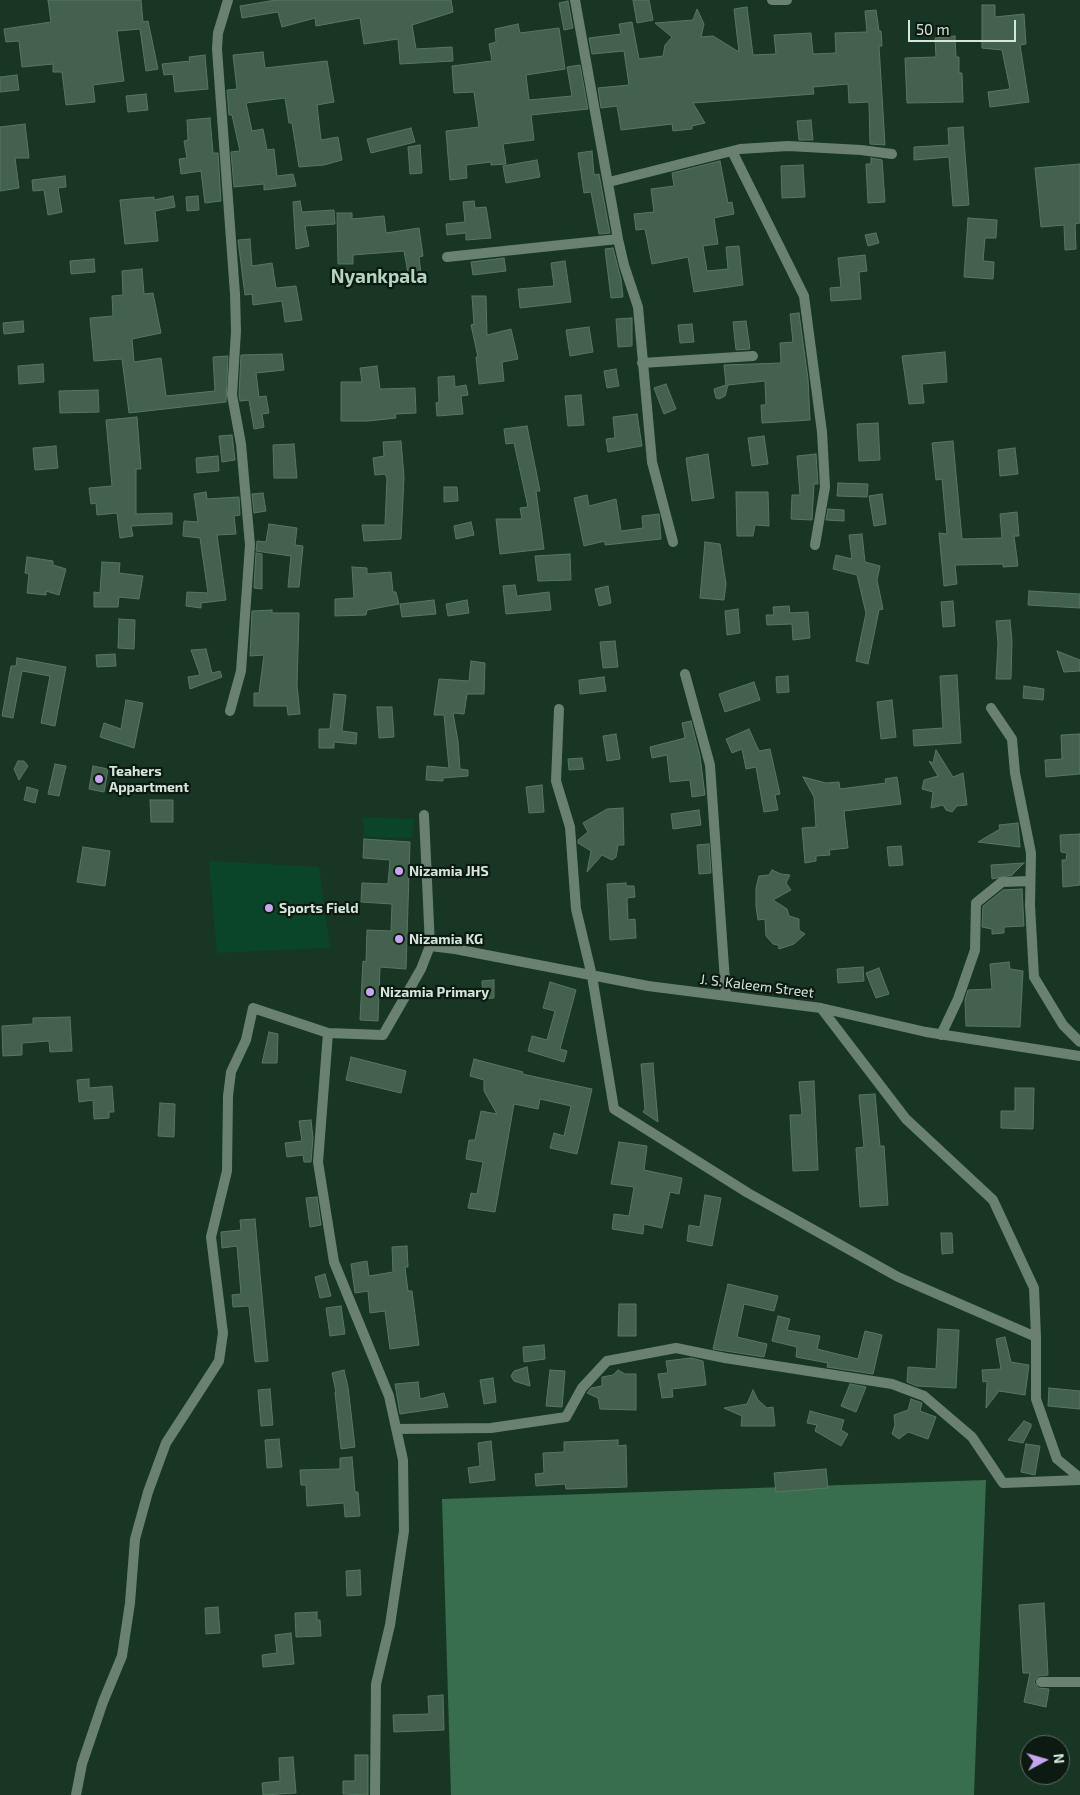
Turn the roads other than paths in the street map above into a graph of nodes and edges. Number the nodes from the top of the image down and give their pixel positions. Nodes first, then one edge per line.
1 (228, 0) edge
2 (575, 0) edge
3 (772, 0) edge
4 (787, 0) edge
5 (732, 151) junction
6 (892, 154) dead end
7 (609, 182) junction
8 (618, 239) junction
9 (447, 257) dead end
10 (753, 356) dead end
11 (642, 363) junction
12 (673, 542) dead end
13 (815, 545) dead end
14 (685, 674) dead end
15 (991, 708) dead end
16 (558, 709) dead end
17 (230, 711) dead end
18 (424, 815) dead end
19 (1030, 881) junction
20 (430, 946) junction
21 (592, 976) junction
22 (726, 996) junction
23 (821, 1008) junction
24 (328, 1033) junction
25 (941, 1034) junction
26 (1080, 1042) edge
27 (1080, 1056) edge
28 (1036, 1337) junction
29 (397, 1429) junction
30 (1080, 1479) edge
31 (1041, 1682) dead end
32 (1080, 1682) edge
33 (76, 1795) edge
34 (375, 1795) edge

1 - 17 street
2 - 7 street
3 - 4 street
5 - 6 street
5 - 7 street
5 - 13 street
7 - 8 street
8 - 9 street
8 - 11 street
10 - 11 street
11 - 12 street
14 - 22 street
15 - 19 street
16 - 21 street
18 - 20 street
19 - 25 street
19 - 26 street
20 - 21 street, J. S. Kaleem Street
20 - 24 street
21 - 22 street, J. S. Kaleem Street
21 - 28 street
22 - 23 street, J. S. Kaleem Street
23 - 25 street, J. S. Kaleem Street
23 - 28 street
24 - 29 street
24 - 33 street
25 - 27 street, J. S. Kaleem Street
28 - 30 street
29 - 30 street
29 - 34 street
31 - 32 street

